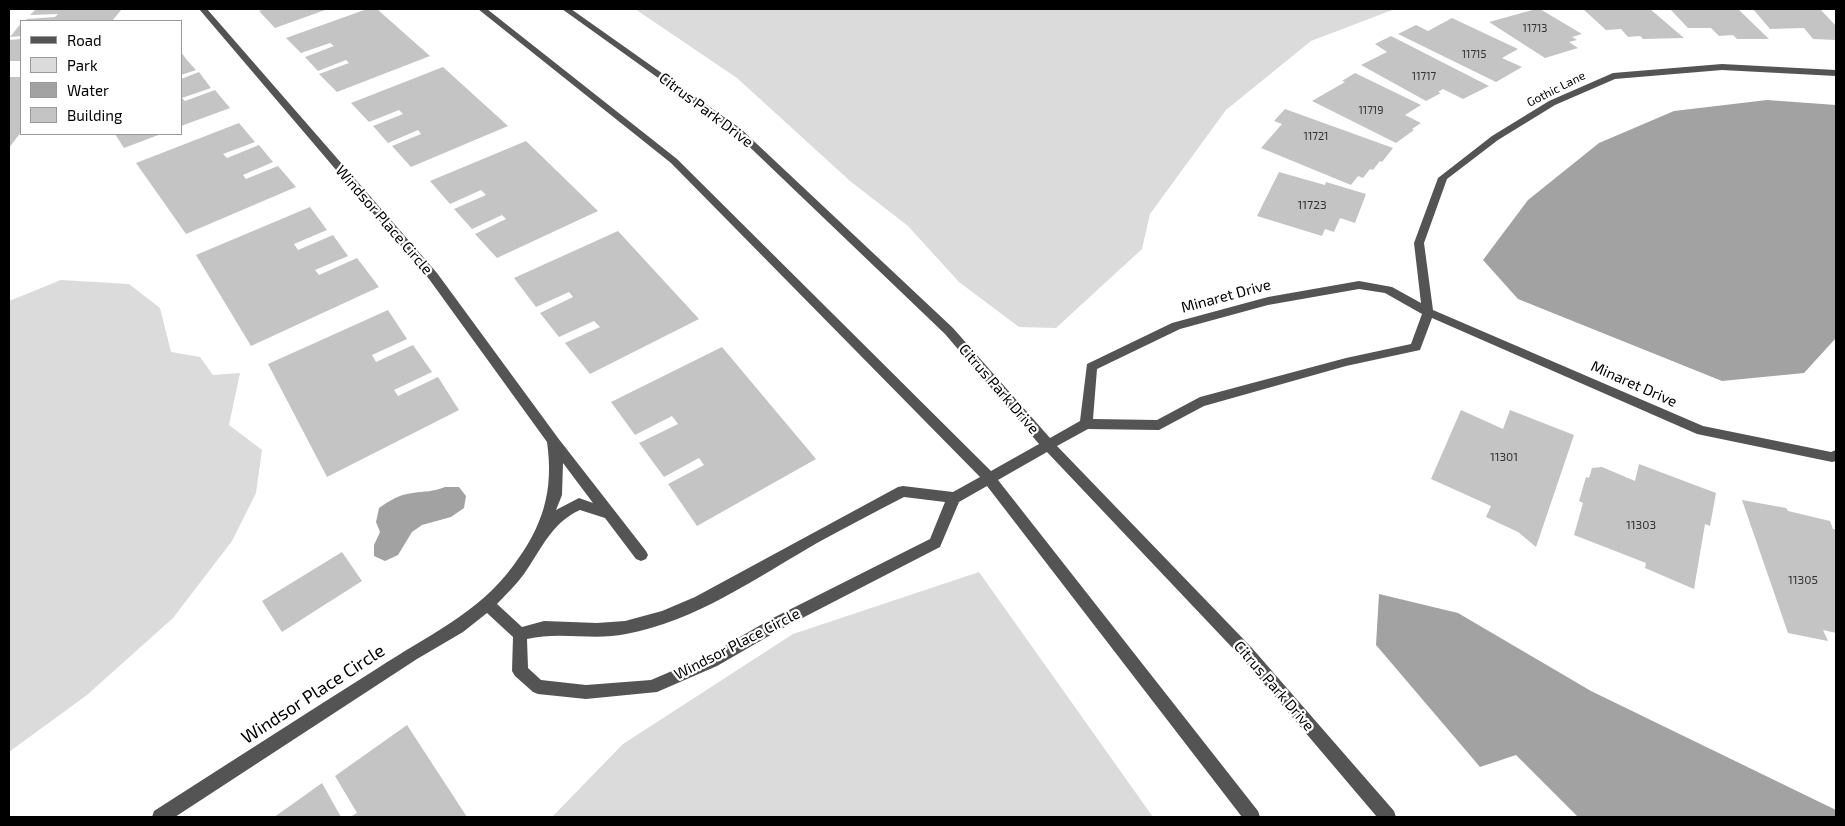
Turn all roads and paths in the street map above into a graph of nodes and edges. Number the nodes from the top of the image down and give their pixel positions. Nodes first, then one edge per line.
1 (203, 9) edge
2 (482, 9) edge
3 (566, 9) edge
4 (1836, 73) edge
5 (1428, 312) junction
6 (1086, 424) junction
7 (553, 441) junction
8 (1048, 445) junction
9 (1836, 455) edge
10 (988, 477) junction
11 (954, 498) junction
12 (610, 514) junction
13 (542, 534) junction
14 (641, 555) dead end
15 (488, 604) junction
16 (520, 634) junction
17 (160, 817) edge
18 (1252, 817) edge
19 (1388, 817) edge

1 - 7 street, Windsor Place Circle
2 - 10 street
3 - 8 street, Citrus Park Drive
4 - 5 street, Gothic Lane
5 - 6 street
5 - 6 street, Minaret Drive
5 - 9 street, Minaret Drive
6 - 8 street
7 - 12 street, Windsor Place Circle
7 - 13 street, Windsor Place Circle
8 - 10 street
8 - 19 street, Citrus Park Drive
10 - 11 street
10 - 18 street
11 - 16 street
11 - 16 street, Windsor Place Circle
12 - 13 street, Windsor Place Circle
12 - 14 street, Windsor Place Circle
13 - 15 street, Windsor Place Circle
15 - 16 street
15 - 17 street, Windsor Place Circle

